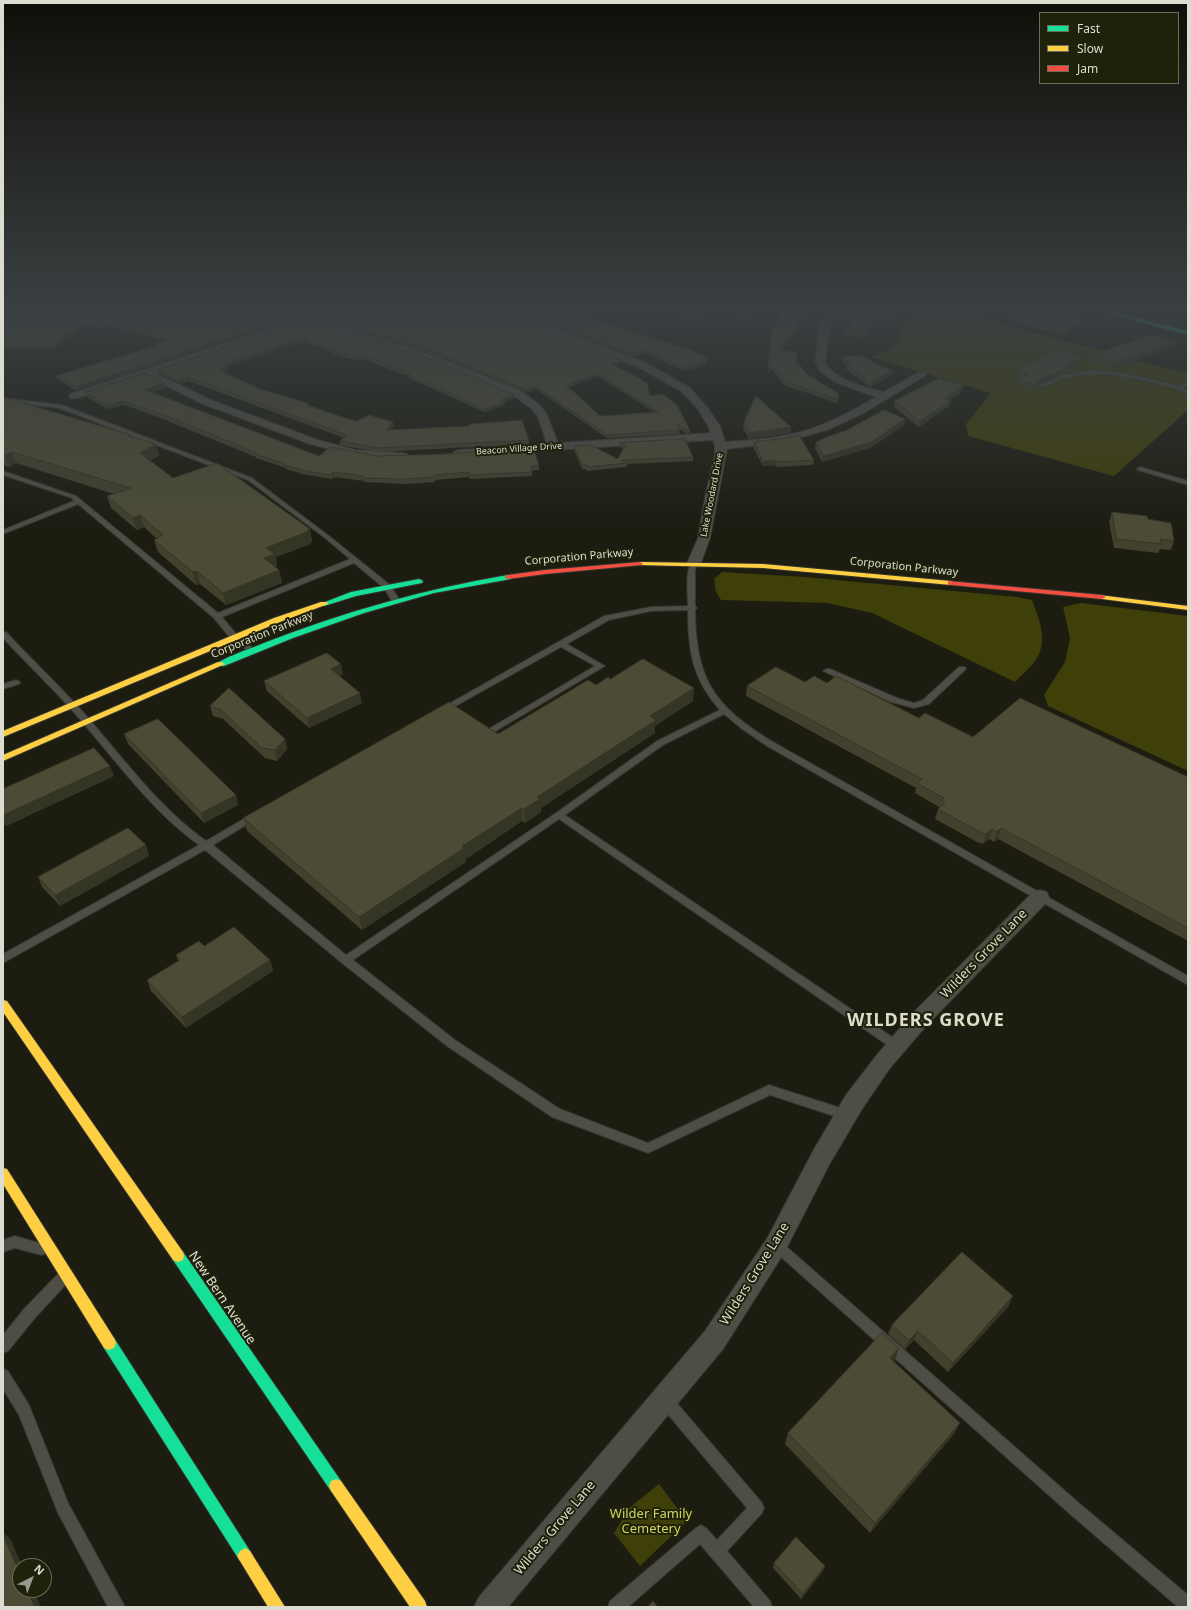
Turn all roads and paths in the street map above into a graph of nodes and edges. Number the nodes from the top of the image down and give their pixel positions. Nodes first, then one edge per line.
1 (110, 384) edge
2 (171, 384) edge
3 (496, 384) edge
4 (676, 384) edge
5 (851, 384) edge
6 (905, 384) edge
7 (1046, 384) edge
8 (1165, 384) edge
9 (1188, 384) edge
10 (1042, 386) edge
11 (1180, 388) junction
12 (1188, 393) edge
13 (74, 396) dead end
14 (884, 396) junction
15 (3, 400) edge
16 (719, 441) junction
17 (553, 446) junction
18 (444, 454) edge
19 (414, 456) edge
20 (1140, 469) dead end
21 (3, 473) edge
22 (1188, 482) edge
23 (79, 501) junction
24 (3, 532) edge
25 (687, 551) dead end
26 (703, 552) junction
27 (354, 560) junction
28 (694, 564) junction
29 (427, 580) dead end
30 (387, 587) junction
31 (396, 601) junction
32 (692, 608) junction
33 (1188, 608) edge
34 (217, 616) junction
35 (3, 634) edge
36 (234, 637) junction
37 (562, 644) junction
38 (251, 651) junction
39 (962, 669) dead end
40 (827, 671) dead end
41 (16, 682) dead end
42 (3, 687) edge
43 (72, 706) junction
44 (726, 710) junction
45 (431, 717) edge
46 (87, 722) junction
47 (486, 733) edge
48 (3, 734) edge
49 (3, 758) edge
50 (259, 814) edge
51 (558, 815) junction
52 (206, 845) junction
53 (1040, 896) junction
54 (3, 959) edge
55 (346, 960) junction
56 (1188, 981) edge
57 (3, 1004) edge
58 (897, 1046) junction
59 (846, 1115) junction
60 (3, 1173) edge
61 (776, 1245) junction
62 (3, 1246) edge
63 (51, 1252) junction
64 (66, 1275) junction
65 (3, 1346) edge
66 (3, 1376) edge
67 (664, 1399) junction
68 (717, 1551) junction
69 (1188, 1605) edge
70 (275, 1606) edge
71 (117, 1607) edge
72 (418, 1607) edge
73 (489, 1607) edge
74 (616, 1607) edge
75 (764, 1607) edge

1 - 13 street
2 - 19 street
3 - 17 street
4 - 16 street, Lake Woodard Drive
5 - 14 street
6 - 14 street, Beacon Village Drive
7 - 10 lane
8 - 11 lane
9 - 11 lane
11 - 12 lane
14 - 16 street, Beacon Village Drive
15 - 27 lane
16 - 17 street, Beacon Village Drive
16 - 26 street, Lake Woodard Drive
17 - 18 street, Beacon Village Drive
20 - 22 lane
21 - 23 lane
23 - 24 lane
23 - 34 lane
25 - 26 main road
26 - 28 street, Lake Woodard Drive
27 - 30 lane
27 - 34 lane
28 - 31 main road, Corporation Parkway
28 - 32 lane
28 - 33 main road, Corporation Parkway
29 - 30 main road, Corporation Parkway
30 - 31 lane
30 - 36 main road, Corporation Parkway
31 - 38 main road, Corporation Parkway
32 - 37 lane
32 - 44 lane
34 - 36 lane
35 - 43 lane
36 - 38 lane
36 - 43 main road, Corporation Parkway
37 - 45 lane
37 - 47 lane
38 - 46 main road, Corporation Parkway
39 - 40 lane
41 - 42 lane
43 - 46 lane
43 - 48 main road, Corporation Parkway
44 - 51 lane
44 - 53 lane
46 - 49 main road, Corporation Parkway
46 - 52 lane
50 - 52 lane
51 - 55 lane
51 - 58 lane
52 - 54 lane
52 - 55 lane
53 - 56 lane
53 - 58 street, Wilders Grove Lane
55 - 59 lane
57 - 72 main road, New Bern Avenue
58 - 59 street, Wilders Grove Lane
59 - 61 street, Wilders Grove Lane
60 - 63 main road
61 - 67 street, Wilders Grove Lane
61 - 69 lane
62 - 63 lane
63 - 64 main road
64 - 65 lane
64 - 70 main road
66 - 71 lane
67 - 68 lane
67 - 73 street, Wilders Grove Lane
68 - 74 lane
68 - 75 lane

